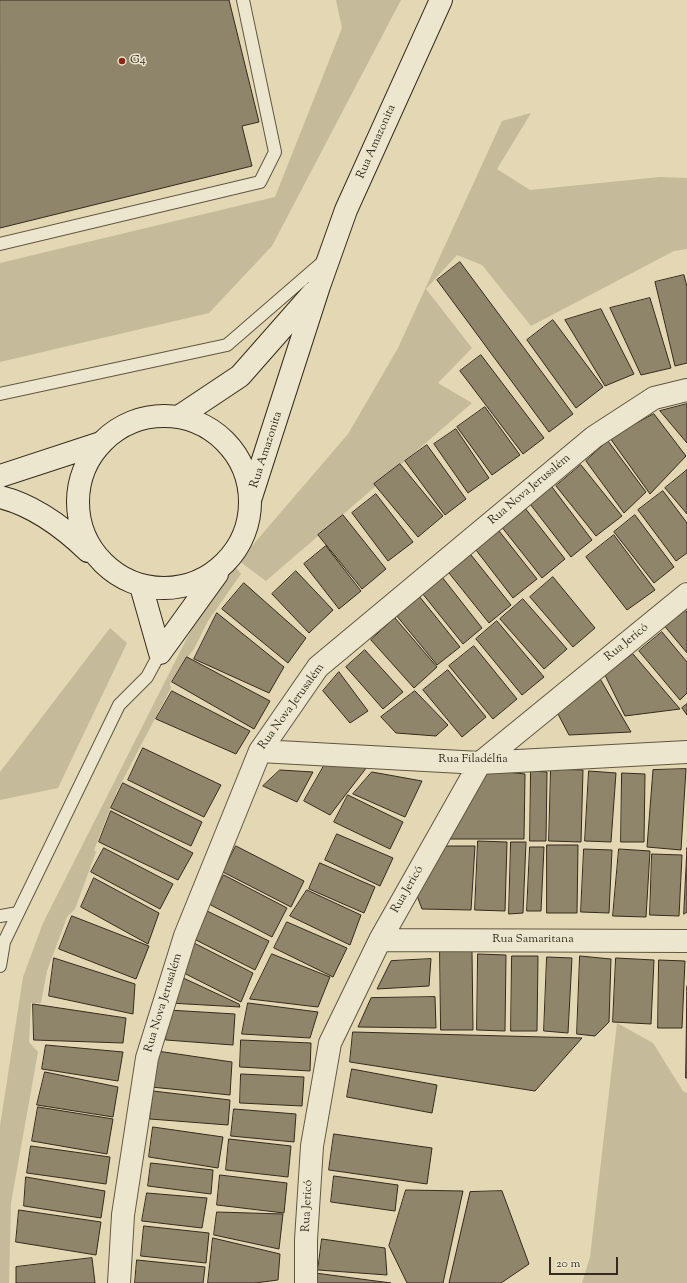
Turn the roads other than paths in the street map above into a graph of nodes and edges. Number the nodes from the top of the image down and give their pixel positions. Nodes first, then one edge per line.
1 (243, 0) edge
2 (441, 0) edge
3 (0, 244) edge
4 (330, 256) junction
5 (319, 286) junction
6 (687, 390) edge
7 (0, 394) edge
8 (180, 416) junction
9 (101, 442) junction
10 (0, 476) edge
11 (0, 497) edge
12 (251, 499) junction
13 (222, 567) junction
14 (108, 569) junction
15 (141, 586) junction
16 (687, 594) edge
17 (160, 653) junction
18 (260, 751) junction
19 (687, 752) edge
20 (480, 762) junction
21 (18, 913) junction
22 (0, 916) edge
23 (380, 940) junction
24 (687, 941) edge
25 (0, 966) edge
26 (119, 1283) edge
27 (306, 1283) edge

1 - 3 lane
2 - 4 street, Rua Amazonita
4 - 5 street, Rua Amazonita
4 - 7 lane
5 - 8 street, Rua Amazonita
5 - 12 street, Rua Amazonita
6 - 18 street, Rua Nova Jerusalém
8 - 9 street, Rua Amazonita
8 - 12 street, Rua Amazonita
9 - 10 street, Rua Amazonita
9 - 14 street, Rua Amazonita
11 - 14 street, Rua Amazonita
12 - 13 street, Rua Amazonita
13 - 15 street, Rua Amazonita
13 - 17 street, Rua Amazonita
14 - 15 street, Rua Amazonita
15 - 17 street
16 - 20 street, Rua Jericó
17 - 21 lane
18 - 20 street, Rua Filadélfia
18 - 26 street, Rua Nova Jerusalém
19 - 20 street, Rua Filadélfia
20 - 23 street, Rua Jericó
21 - 22 lane
21 - 25 lane
23 - 24 street, Rua Samaritana
23 - 27 street, Rua Jericó

